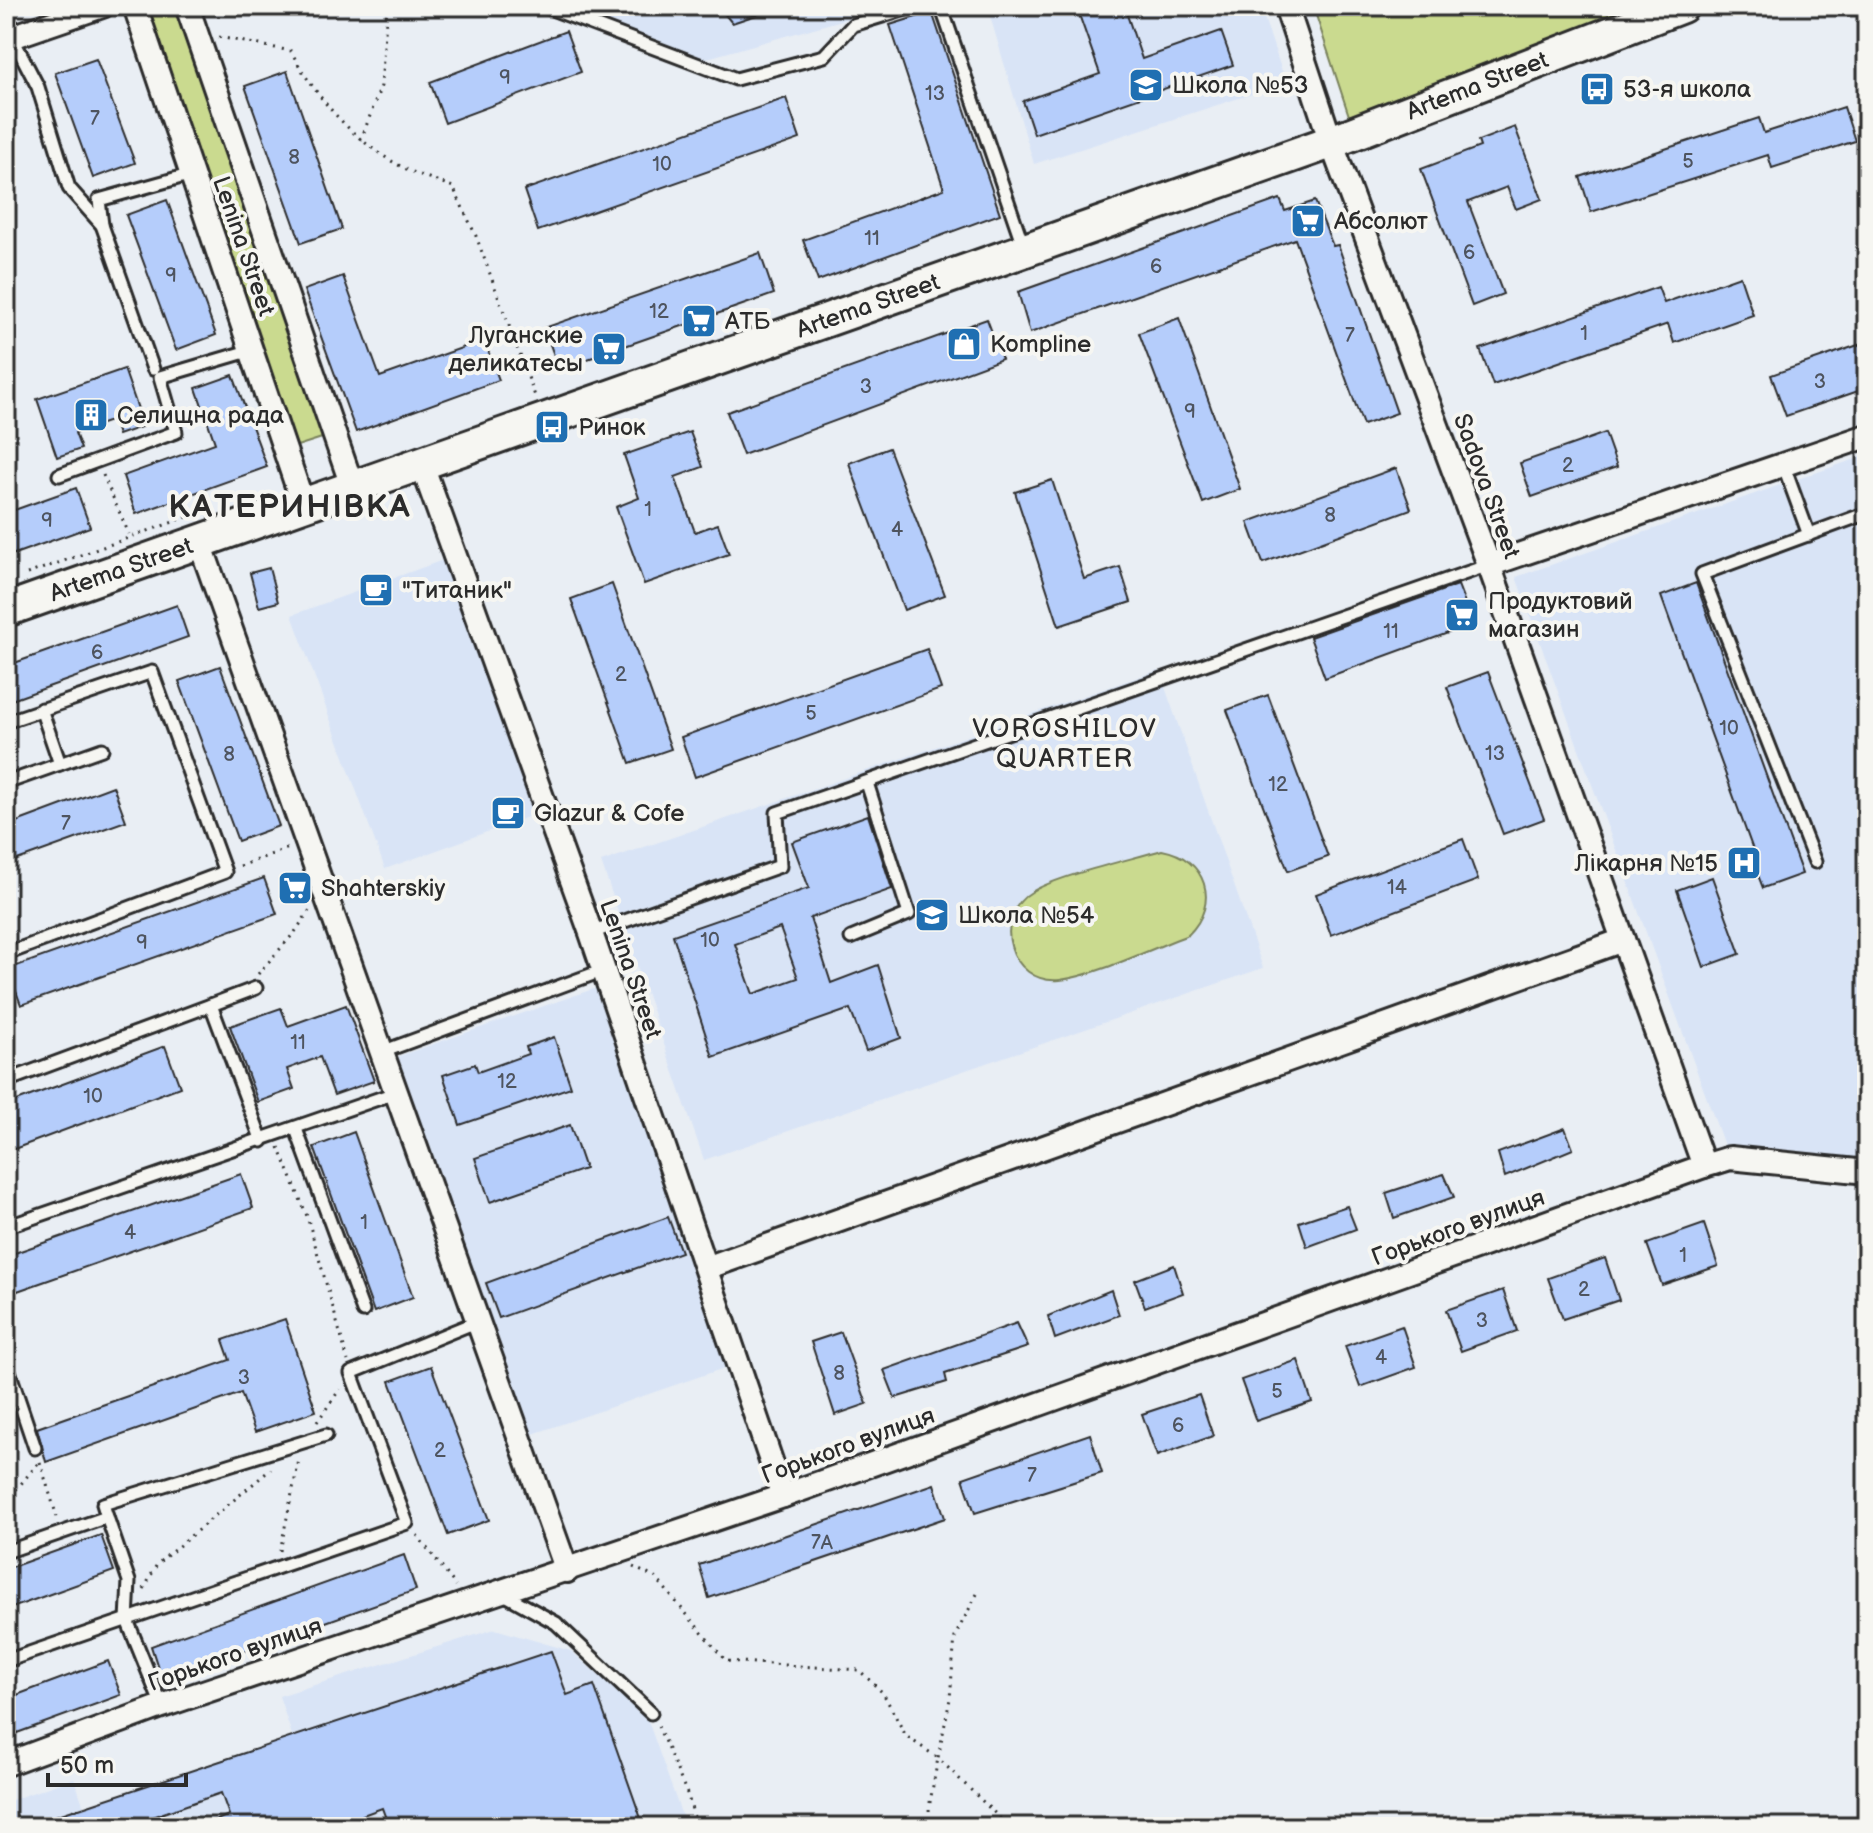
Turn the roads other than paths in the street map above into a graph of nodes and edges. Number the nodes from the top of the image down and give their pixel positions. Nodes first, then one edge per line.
1 (102, 6) edge
2 (135, 6) edge
3 (187, 6) edge
4 (544, 6) edge
5 (915, 6) edge
6 (941, 6) edge
7 (1286, 6) edge
8 (1682, 6) edge
9 (9, 38) edge
10 (1331, 142) junction
11 (192, 174) junction
12 (102, 225) junction
13 (1024, 249) junction
14 (252, 350) junction
15 (153, 369) dead end
16 (1867, 436) edge
17 (421, 462) junction
18 (1783, 464) junction
19 (59, 475) dead end
20 (352, 486) junction
21 (303, 504) junction
22 (1867, 513) edge
23 (1809, 535) junction
24 (200, 543) junction
25 (1489, 565) junction
26 (6, 610) edge
27 (41, 709) junction
28 (6, 722) edge
29 (102, 749) dead end
30 (60, 764) junction
31 (6, 783) edge
32 (867, 783) junction
33 (1815, 862) dead end
34 (591, 933) junction
35 (851, 938) dead end
36 (1623, 940) junction
37 (6, 954) edge
38 (604, 970) junction
39 (256, 988) dead end
40 (211, 1005) junction
41 (382, 1052) junction
42 (6, 1081) edge
43 (395, 1093) junction
44 (296, 1129) junction
45 (268, 1139) junction
46 (1704, 1166) junction
47 (1867, 1172) edge
48 (6, 1227) edge
49 (706, 1268) junction
50 (363, 1311) dead end
51 (476, 1322) junction
52 (6, 1362) edge
53 (326, 1435) dead end
54 (35, 1448) dead end
55 (783, 1496) junction
56 (107, 1517) junction
57 (6, 1552) edge
58 (567, 1571) junction
59 (501, 1593) junction
60 (127, 1620) junction
61 (6, 1661) edge
62 (162, 1706) junction
63 (651, 1713) road end
64 (6, 1764) edge

1 - 9 street
2 - 11 street, Lenina Street
3 - 20 street, Lenina Street
4 - 5 lane
6 - 13 lane
7 - 10 street, Sadova Street
8 - 10 street, Artema Street
9 - 12 lane
10 - 13 street, Artema Street
10 - 25 street, Sadova Street
11 - 12 lane
11 - 14 street, Lenina Street
12 - 15 lane
13 - 17 street, Artema Street
14 - 19 lane
14 - 21 street, Lenina Street
16 - 18 street
17 - 20 street, Artema Street
17 - 34 street, Lenina Street
18 - 23 lane
18 - 25 street
20 - 21 street, Artema Street
21 - 24 street, Artema Street
22 - 23 lane
23 - 33 lane
24 - 26 street, Artema Street
24 - 41 street
25 - 32 lane
25 - 36 street, Sadova Street
27 - 28 lane
27 - 30 lane
27 - 37 lane
29 - 30 lane
30 - 31 lane
32 - 34 lane
32 - 35 lane
34 - 38 street, Lenina Street
36 - 46 street, Sadova Street
36 - 49 street
38 - 41 lane
38 - 49 street, Lenina Street
39 - 40 lane
40 - 42 lane
40 - 45 lane
41 - 43 street
43 - 44 lane
43 - 51 street
44 - 45 lane
44 - 50 lane
45 - 48 lane
46 - 47 street, Горького вулиця
46 - 55 street, Горького вулиця
49 - 55 street, Lenina Street
51 - 58 street
51 - 60 lane
52 - 54 lane
53 - 56 lane
55 - 58 street, Горького вулиця
56 - 57 lane
56 - 60 lane
58 - 59 street, Горького вулиця
59 - 62 street, Горького вулиця
59 - 63 lane
60 - 61 lane
60 - 62 lane
62 - 64 street, Горького вулиця

